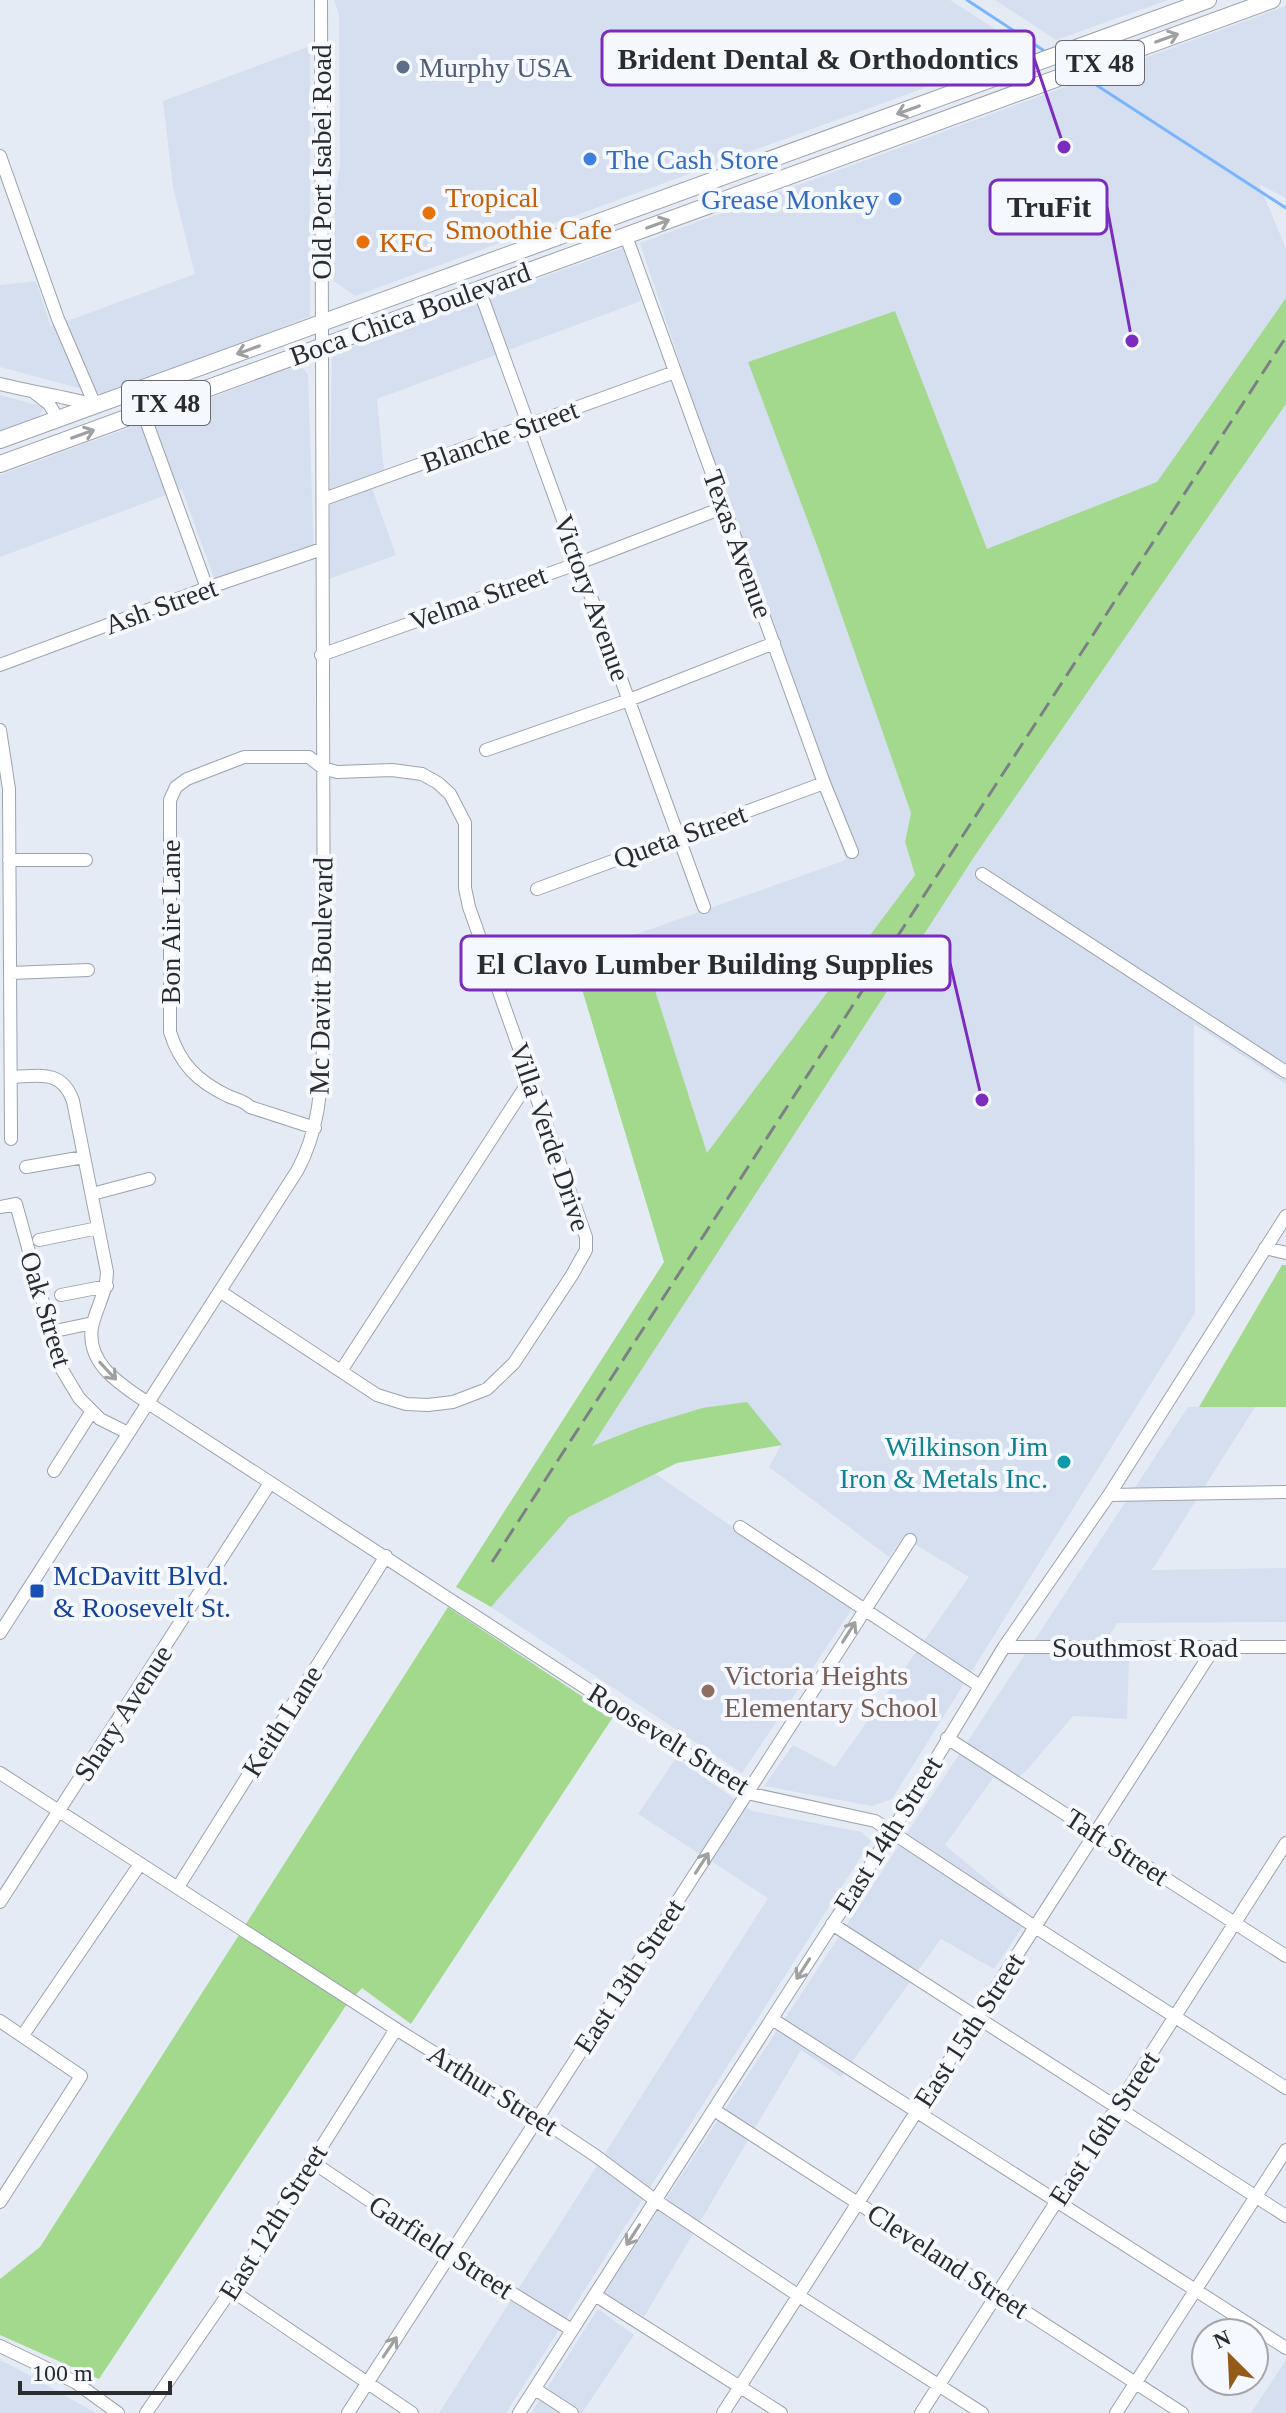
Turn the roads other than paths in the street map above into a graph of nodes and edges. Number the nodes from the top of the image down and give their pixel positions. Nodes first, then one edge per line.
1 (321, 0) edge
2 (1208, 0) edge
3 (1272, 0) edge
4 (0, 156) edge
5 (626, 236) junction
6 (479, 289) junction
7 (322, 323) junction
8 (322, 346) junction
9 (77, 366) junction
10 (675, 372) junction
11 (0, 384) edge
12 (35, 393) junction
13 (64, 397) junction
14 (95, 405) junction
15 (143, 412) junction
16 (58, 419) junction
17 (529, 426) junction
18 (0, 440) edge
19 (0, 464) edge
20 (324, 499) junction
21 (725, 507) junction
22 (322, 549) junction
23 (579, 563) junction
24 (207, 588) junction
25 (774, 643) junction
26 (321, 655) junction
27 (0, 665) edge
28 (629, 700) junction
29 (0, 730) edge
30 (486, 750) dead end
31 (323, 768) junction
32 (4, 778) edge
33 (824, 783) junction
34 (678, 836) junction
35 (852, 852) dead end
36 (9, 860) junction
37 (86, 860) dead end
38 (982, 874) dead end
39 (537, 889) dead end
40 (704, 907) dead end
41 (88, 970) dead end
42 (10, 973) junction
43 (5, 1027) edge
44 (1286, 1072) edge
45 (11, 1077) junction
46 (531, 1078) junction
47 (315, 1128) junction
48 (11, 1139) dead end
49 (84, 1157) junction
50 (26, 1167) dead end
51 (149, 1179) dead end
52 (92, 1194) junction
53 (0, 1207) edge
54 (1286, 1216) edge
55 (98, 1228) junction
56 (39, 1240) dead end
57 (1265, 1248) junction
58 (1286, 1253) edge
59 (107, 1286) junction
60 (221, 1292) junction
61 (61, 1295) dead end
62 (93, 1323) junction
63 (50, 1332) junction
64 (341, 1371) junction
65 (148, 1403) junction
66 (92, 1411) junction
67 (128, 1433) junction
68 (54, 1471) dead end
69 (270, 1483) junction
70 (1286, 1492) edge
71 (1109, 1495) junction
72 (740, 1527) dead end
73 (910, 1540) dead end
74 (386, 1556) junction
75 (864, 1608) junction
76 (4, 1616) edge
77 (0, 1633) edge
78 (1004, 1647) junction
79 (1286, 1647) edge
80 (1214, 1648) junction
81 (980, 1686) junction
82 (947, 1738) junction
83 (0, 1773) edge
84 (747, 1793) junction
85 (60, 1811) junction
86 (891, 1833) junction
87 (1096, 1833) junction
88 (1286, 1843) edge
89 (140, 1864) junction
90 (178, 1887) junction
91 (0, 1902) edge
92 (1235, 1923) junction
93 (832, 1924) junction
94 (1035, 1927) junction
95 (1286, 1956) edge
96 (977, 2017) junction
97 (1175, 2017) junction
98 (772, 2019) junction
99 (0, 2021) edge
100 (396, 2029) junction
101 (23, 2035) junction
102 (1286, 2088) edge
103 (1117, 2107) junction
104 (714, 2110) junction
105 (917, 2112) junction
106 (539, 2118) junction
107 (1286, 2150) edge
108 (311, 2161) junction
109 (1256, 2196) junction
110 (655, 2200) junction
111 (1057, 2201) junction
112 (0, 2202) edge
113 (858, 2203) junction
114 (1286, 2216) edge
115 (450, 2255) junction
116 (1196, 2289) junction
117 (231, 2290) junction
118 (998, 2293) junction
119 (595, 2295) junction
120 (799, 2296) junction
121 (572, 2330) junction
122 (0, 2346) edge
123 (1286, 2348) edge
124 (366, 2383) junction
125 (1136, 2383) junction
126 (939, 2385) junction
127 (740, 2387) junction
128 (535, 2389) junction
129 (118, 2413) edge
130 (146, 2413) edge
131 (348, 2413) edge
132 (412, 2413) edge
133 (519, 2413) edge
134 (572, 2413) edge
135 (723, 2413) edge
136 (781, 2413) edge
137 (921, 2413) edge
138 (982, 2413) edge
139 (1116, 2413) edge
140 (1182, 2413) edge

1 - 7 street, Old Port Isabel Road
2 -> 7 main road, Boca Chica Boulevard / TX 48
5 -> 3 main road, Boca Chica Boulevard / TX 48
4 - 9 street
5 - 6 main road, Boca Chica Boulevard / TX 48
5 - 10 street, Texas Avenue
6 - 8 main road, Boca Chica Boulevard / TX 48
6 - 17 street, Victory Avenue
7 - 8 street, Mc Davitt Boulevard
7 -> 14 main road, Boca Chica Boulevard / TX 48
8 - 15 main road, Boca Chica Boulevard / TX 48
8 - 20 street, Mc Davitt Boulevard
9 - 13 street
9 - 14 street
10 - 17 street, Blanche Street
10 - 21 street, Texas Avenue
11 - 12 street
12 - 13 street
12 - 16 street
13 - 14 street
14 - 16 main road, Boca Chica Boulevard / TX 48
19 -> 15 main road, Boca Chica Boulevard / TX 48
15 - 24 street
16 - 18 main road, Boca Chica Boulevard / TX 48
17 - 20 street, Blanche Street
17 - 23 street, Victory Avenue
20 - 22 street, Mc Davitt Boulevard
21 - 23 street, Velma Street
21 - 25 street, Texas Avenue
22 - 24 street, Ash Street
22 - 26 street, Mc Davitt Boulevard
23 - 26 street, Velma Street
23 - 28 street, Victory Avenue
24 - 27 street, Ash Street
25 - 28 street
25 - 33 street, Texas Avenue
26 - 31 street, Mc Davitt Boulevard
28 - 30 street
28 - 34 street, Victory Avenue
29 - 32 street
31 - 46 street, Villa Verde Drive
31 - 47 street, Mc Davitt Boulevard
31 - 47 street, Bon Aire Lane
32 - 36 street
33 - 34 street, Queta Street
33 - 35 street, Texas Avenue
34 - 39 street, Queta Street
34 - 40 street, Victory Avenue
36 - 37 street
36 - 42 street
38 - 44 street
41 - 42 street
42 - 43 street
43 - 45 street
45 - 48 street
45 - 49 street
46 - 64 street
46 - 64 street, Villa Verde Drive
47 - 60 street, Mc Davitt Boulevard
49 - 50 street
49 - 52 street
51 - 52 street
52 - 55 street
53 - 63 street, Oak Street
54 - 57 street, East 14th Street
55 - 56 street
55 - 59 street
57 - 58 street
57 - 71 street, East 14th Street
59 - 61 street
59 - 62 street
60 - 64 street, Villa Verde Drive
60 - 65 street, Mc Davitt Boulevard
62 - 63 street
62 -> 65 street, Roosevelt Street
63 - 66 street, Oak Street
65 - 67 street, Mc Davitt Boulevard
65 - 69 street, Roosevelt Street
66 - 67 street, Oak Street
66 - 68 street
67 - 76 street, Mc Davitt Boulevard
69 - 74 street, Roosevelt Street
69 - 85 street, Shary Avenue
70 - 71 street
71 - 78 street, East 14th Street
72 - 75 street
73 - 75 street, East 13th Street
74 - 84 street, Roosevelt Street
74 - 90 street, Keith Lane
75 - 81 street
84 -> 75 street, East 13th Street
76 - 77 street, Mc Davitt Boulevard
78 - 80 street, Southmost Road
78 - 81 street, East 14th Street
79 - 80 street, Southmost Road
80 - 87 street, East 15th Street
81 - 82 street, East 14th Street
82 - 86 street, East 14th Street
82 - 87 street, Taft Street
83 - 85 street, Arthur Street
84 - 86 street, Roosevelt Street
106 -> 84 street, East 13th Street
85 - 89 street, Arthur Street
85 - 91 street, Shary Avenue
86 - 93 street, East 14th Street
86 - 94 street, Roosevelt Street
87 - 92 street, Taft Street
87 - 94 street, East 15th Street
88 - 92 street, East 16th Street
89 - 90 street, Arthur Street
89 - 101 street
90 - 100 street, Arthur Street
92 - 95 street, Taft Street
92 - 97 street, East 16th Street
93 - 96 street
93 -> 98 street, East 14th Street
94 - 96 street, East 15th Street
94 - 97 street, Roosevelt Street
96 - 103 street
96 - 105 street, East 15th Street
97 - 102 street, Roosevelt Street
97 - 103 street, East 16th Street
98 - 104 street, East 14th Street
98 - 105 street
99 - 101 street
100 - 106 street, Arthur Street
100 - 108 street, East 12th Street
101 - 112 street
103 - 109 street
103 - 111 street, East 16th Street
104 - 110 street, East 14th Street
104 - 113 street, Cleveland Street
105 - 111 street
105 - 113 street, East 15th Street
106 - 110 street, Arthur Street
106 - 115 street, East 13th Street
107 - 109 street
108 - 115 street, Garfield Street
108 - 117 street, East 12th Street
109 - 114 street
109 - 116 street
110 -> 119 street, East 14th Street
110 - 120 street, Arthur Street
111 - 116 street
111 - 118 street, East 16th Street
113 - 118 street, Cleveland Street
113 - 120 street, East 15th Street
115 - 121 street, Garfield Street
124 -> 115 street, East 13th Street
116 - 123 street
116 - 125 street
117 - 124 street
117 - 130 street, East 12th Street
118 - 125 street, Cleveland Street
118 - 126 street, East 16th Street
119 - 121 street, East 14th Street
119 - 127 street
120 - 126 street, Arthur Street
120 - 127 street, East 15th Street
121 - 128 street, East 14th Street
122 - 129 street
124 - 131 street, East 13th Street
124 - 132 street
125 - 139 street
125 - 140 street, Cleveland Street
126 - 137 street, East 16th Street
126 - 138 street, Arthur Street
127 - 135 street, East 15th Street
127 - 136 street
128 - 133 street, East 14th Street
128 - 134 street

